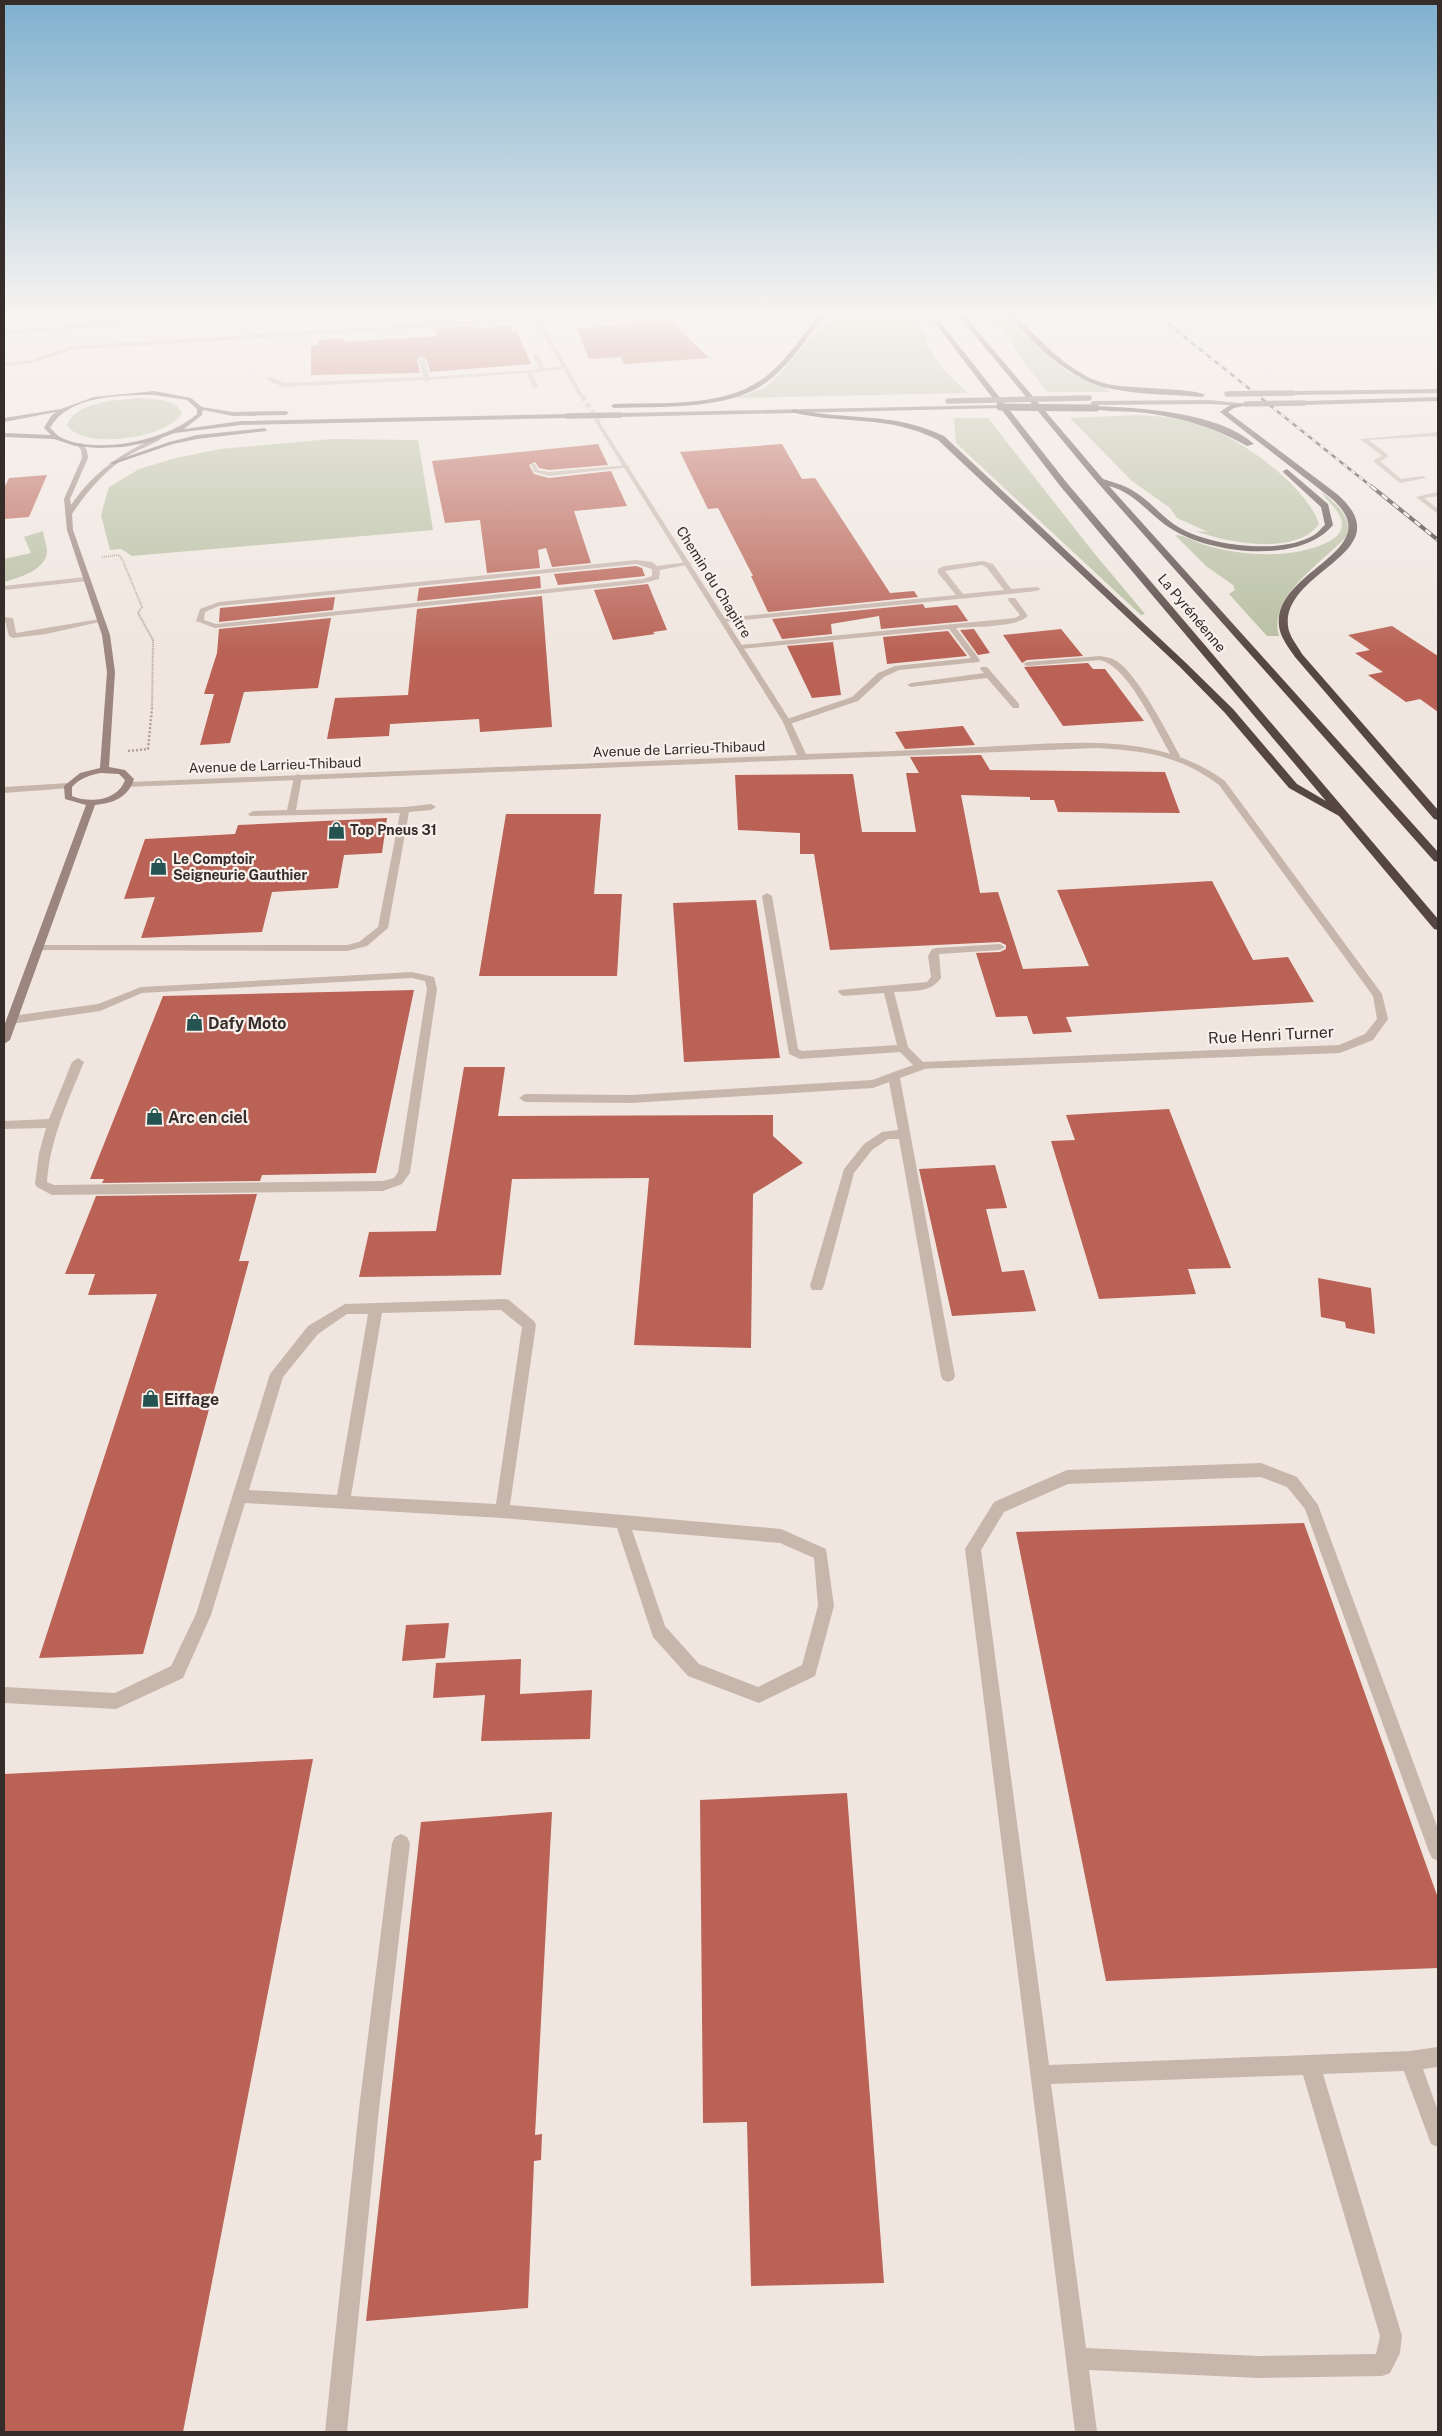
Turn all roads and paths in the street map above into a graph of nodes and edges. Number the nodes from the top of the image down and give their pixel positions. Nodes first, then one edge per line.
1 (47, 428) edge
2 (184, 428) edge
3 (208, 428) edge
4 (298, 428) edge
5 (602, 428) tunnel mouth
6 (919, 428) edge
7 (1019, 428) edge
8 (1056, 428) edge
9 (1220, 428) edge
10 (1244, 428) edge
11 (177, 432) junction
12 (1438, 434) edge
13 (4, 435) edge
14 (54, 437) junction
15 (159, 438) junction
16 (79, 444) junction
17 (112, 463) junction
18 (533, 465) dead end
19 (627, 467) junction
20 (1423, 478) dead end
21 (1100, 480) junction
22 (1438, 494) edge
23 (1438, 512) edge
24 (69, 513) junction
25 (688, 564) junction
26 (656, 568) junction
27 (85, 578) junction
28 (4, 588) edge
29 (1037, 589) dead end
30 (1009, 592) junction
31 (961, 596) junction
32 (1012, 600) dead end
33 (4, 619) edge
34 (723, 620) junction
35 (100, 621) junction
36 (952, 627) junction
37 (740, 647) junction
38 (976, 660) junction
39 (1027, 664) dead end
40 (990, 675) junction
41 (910, 685) dead end
42 (1016, 706) dead end
43 (787, 722) junction
44 (1176, 756) junction
45 (803, 758) junction
46 (104, 770) junction
47 (298, 777) junction
48 (1222, 783) joint
49 (129, 784) junction
50 (68, 786) junction
51 (4, 790) edge
52 (91, 803) junction
53 (432, 807) dead end
54 (406, 810) junction
55 (291, 813) junction
56 (253, 814) dead end
57 (1438, 817) edge
58 (1349, 819) junction
59 (1438, 859) edge
60 (767, 896) dead end
61 (1438, 926) edge
62 (1000, 947) dead end
63 (37, 948) junction
64 (888, 989) junction
65 (843, 992) dead end
66 (11, 1020) junction
67 (4, 1040) edge
68 (903, 1048) junction
69 (78, 1062) dead end
70 (921, 1066) junction
71 (894, 1076) junction
72 (525, 1098) dead end
73 (54, 1123) junction
74 (4, 1124) edge
75 (904, 1134) junction
76 (817, 1286) dead end
77 (376, 1308) junction
78 (948, 1376) dead end
79 (240, 1496) junction
80 (343, 1502) junction
81 (502, 1511) junction
82 (622, 1522) junction
83 (4, 1695) edge
84 (402, 1842) dead end
85 (1438, 1852) edge
86 (1438, 2057) edge
87 (1410, 2061) junction
88 (1310, 2065) junction
89 (1039, 2075) junction
90 (1438, 2137) edge
91 (1076, 2358) junction
92 (336, 2432) edge
93 (1086, 2432) edge

1 - 14 main road
2 - 11 main road
3 - 11 main road
4 - 17 main road
5 - 19 street, Chemin du Chapitre
6 - 58 highway
7 - 58 highway, La Pyrénéenne
8 - 21 highway, La Pyrénéenne
9 - 21 highway
10 - 57 highway
11 - 15 main road
12 - 20 street
13 - 14 main road
14 - 16 main road
15 - 16 main road
15 - 17 street
16 - 24 street
17 - 24 street
18 - 19 street
19 - 25 street, Chemin du Chapitre
21 - 59 highway, La Pyrénéenne
22 - 23 street
24 - 27 street
25 - 26 street
25 - 34 street, Chemin du Chapitre
26 - 26 street
27 - 28 street
27 - 35 street
29 - 30 street
30 - 31 street
30 - 31 street
31 - 34 street
32 - 36 street
33 - 35 street
34 - 37 street, Chemin du Chapitre
35 - 46 street
36 - 37 street
36 - 38 street
37 - 43 street, Chemin du Chapitre
38 - 40 street
38 - 43 street
39 - 44 street
40 - 41 street
40 - 42 street
43 - 45 street, Chemin du Chapitre
44 - 45 street, Avenue de Larrieu-Thibaud
44 - 48 street, Avenue de Larrieu-Thibaud
45 - 47 street, Avenue de Larrieu-Thibaud
46 - 49 street
46 - 50 street
47 - 49 street, Avenue de Larrieu-Thibaud
47 - 55 street
48 - 70 street, Rue Henri Turner
49 - 52 street
50 - 51 street
50 - 52 street
52 - 63 street
53 - 54 street
54 - 55 street
54 - 63 street
55 - 56 street
58 - 61 highway, La Pyrénéenne
60 - 68 street
62 - 64 street
63 - 66 street
64 - 65 street
64 - 68 street
66 - 67 street
66 - 73 street
68 - 70 street
69 - 73 street
70 - 71 street
71 - 72 street
71 - 75 street
73 - 74 street
75 - 76 street
75 - 78 street
77 - 79 street
77 - 80 street
77 - 81 street
79 - 80 street
79 - 83 street
80 - 81 street
81 - 82 street
82 - 82 street
84 - 92 street
85 - 89 street
86 - 87 street
87 - 88 street
87 - 90 street
88 - 89 street
88 - 91 street
89 - 91 street
91 - 93 street

